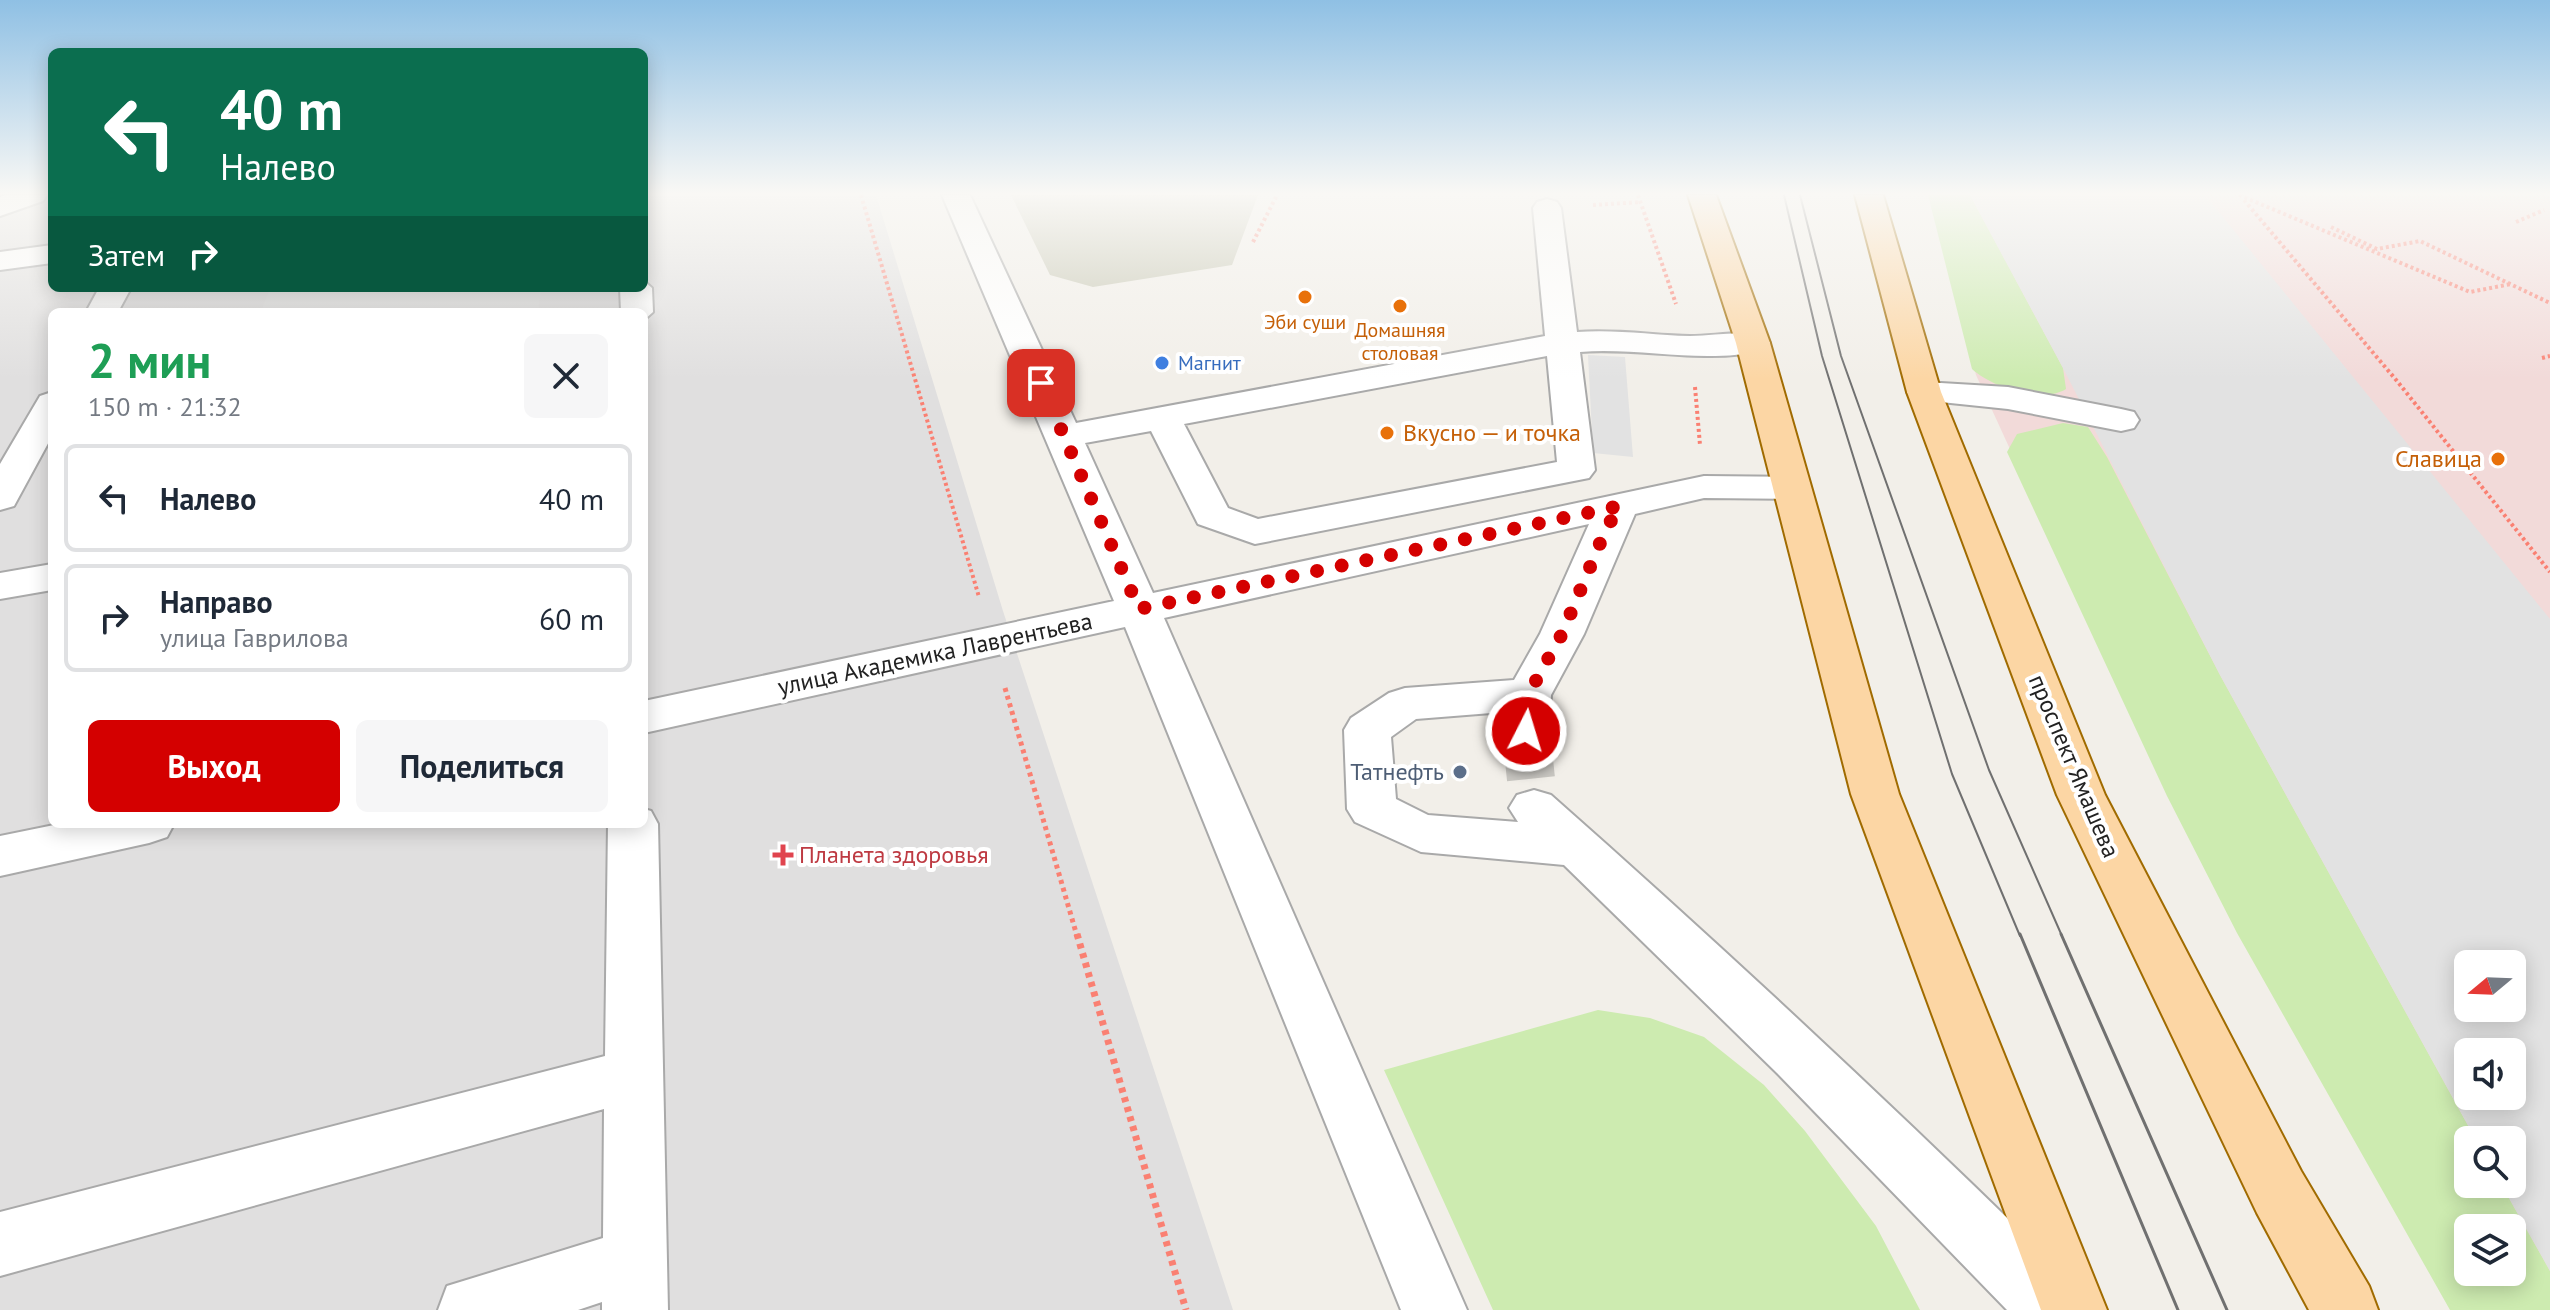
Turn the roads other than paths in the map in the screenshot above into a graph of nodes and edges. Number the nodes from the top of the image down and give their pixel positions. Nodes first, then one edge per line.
1 (36, 256) edge
2 (984, 256) edge
3 (1552, 256) edge
4 (1723, 256) edge
5 (1886, 256) edge
6 (0, 261) edge
7 (1562, 343) junction
8 (1753, 343) junction
9 (1924, 392) junction
10 (1219, 407) junction
11 (48, 410) edge
12 (1163, 418) junction
13 (2121, 420) dead end
14 (1065, 436) junction
15 (1574, 450) junction
16 (1791, 488) junction
17 (0, 498) edge
18 (1620, 506) junction
19 (48, 578) edge
20 (0, 586) edge
21 (1139, 609) junction
22 (648, 716) edge
23 (1534, 808) tunnel mouth
24 (130, 828) edge
25 (633, 828) edge
26 (1577, 847) junction
27 (0, 856) edge
28 (633, 1075) junction
29 (0, 1244) edge
30 (635, 1285) edge
31 (471, 1310) edge
32 (1434, 1310) edge
33 (2053, 1310) edge
34 (2074, 1310) edge
35 (2345, 1310) edge

1 - 6 street
2 - 14 street
3 - 7 street
4 - 8 main road
5 - 9 main road, проспект Ямашева
7 - 8 street
7 - 10 street
7 - 15 street
8 - 16 main road
9 - 13 street
9 - 35 main road, проспект Ямашева
10 - 12 street
10 - 15 street
11 - 17 street
12 - 14 street
12 - 15 street
14 - 21 street
16 - 18 street, улица Академика Лаврентьева
16 - 34 main road
18 - 21 street, улица Академика Лаврентьева
18 - 26 street
19 - 20 street
21 - 22 street, улица Академика Лаврентьева
21 - 32 street
23 - 26 street
24 - 27 street
25 - 28 street
26 - 33 street
28 - 29 street
28 - 30 street
30 - 31 street

